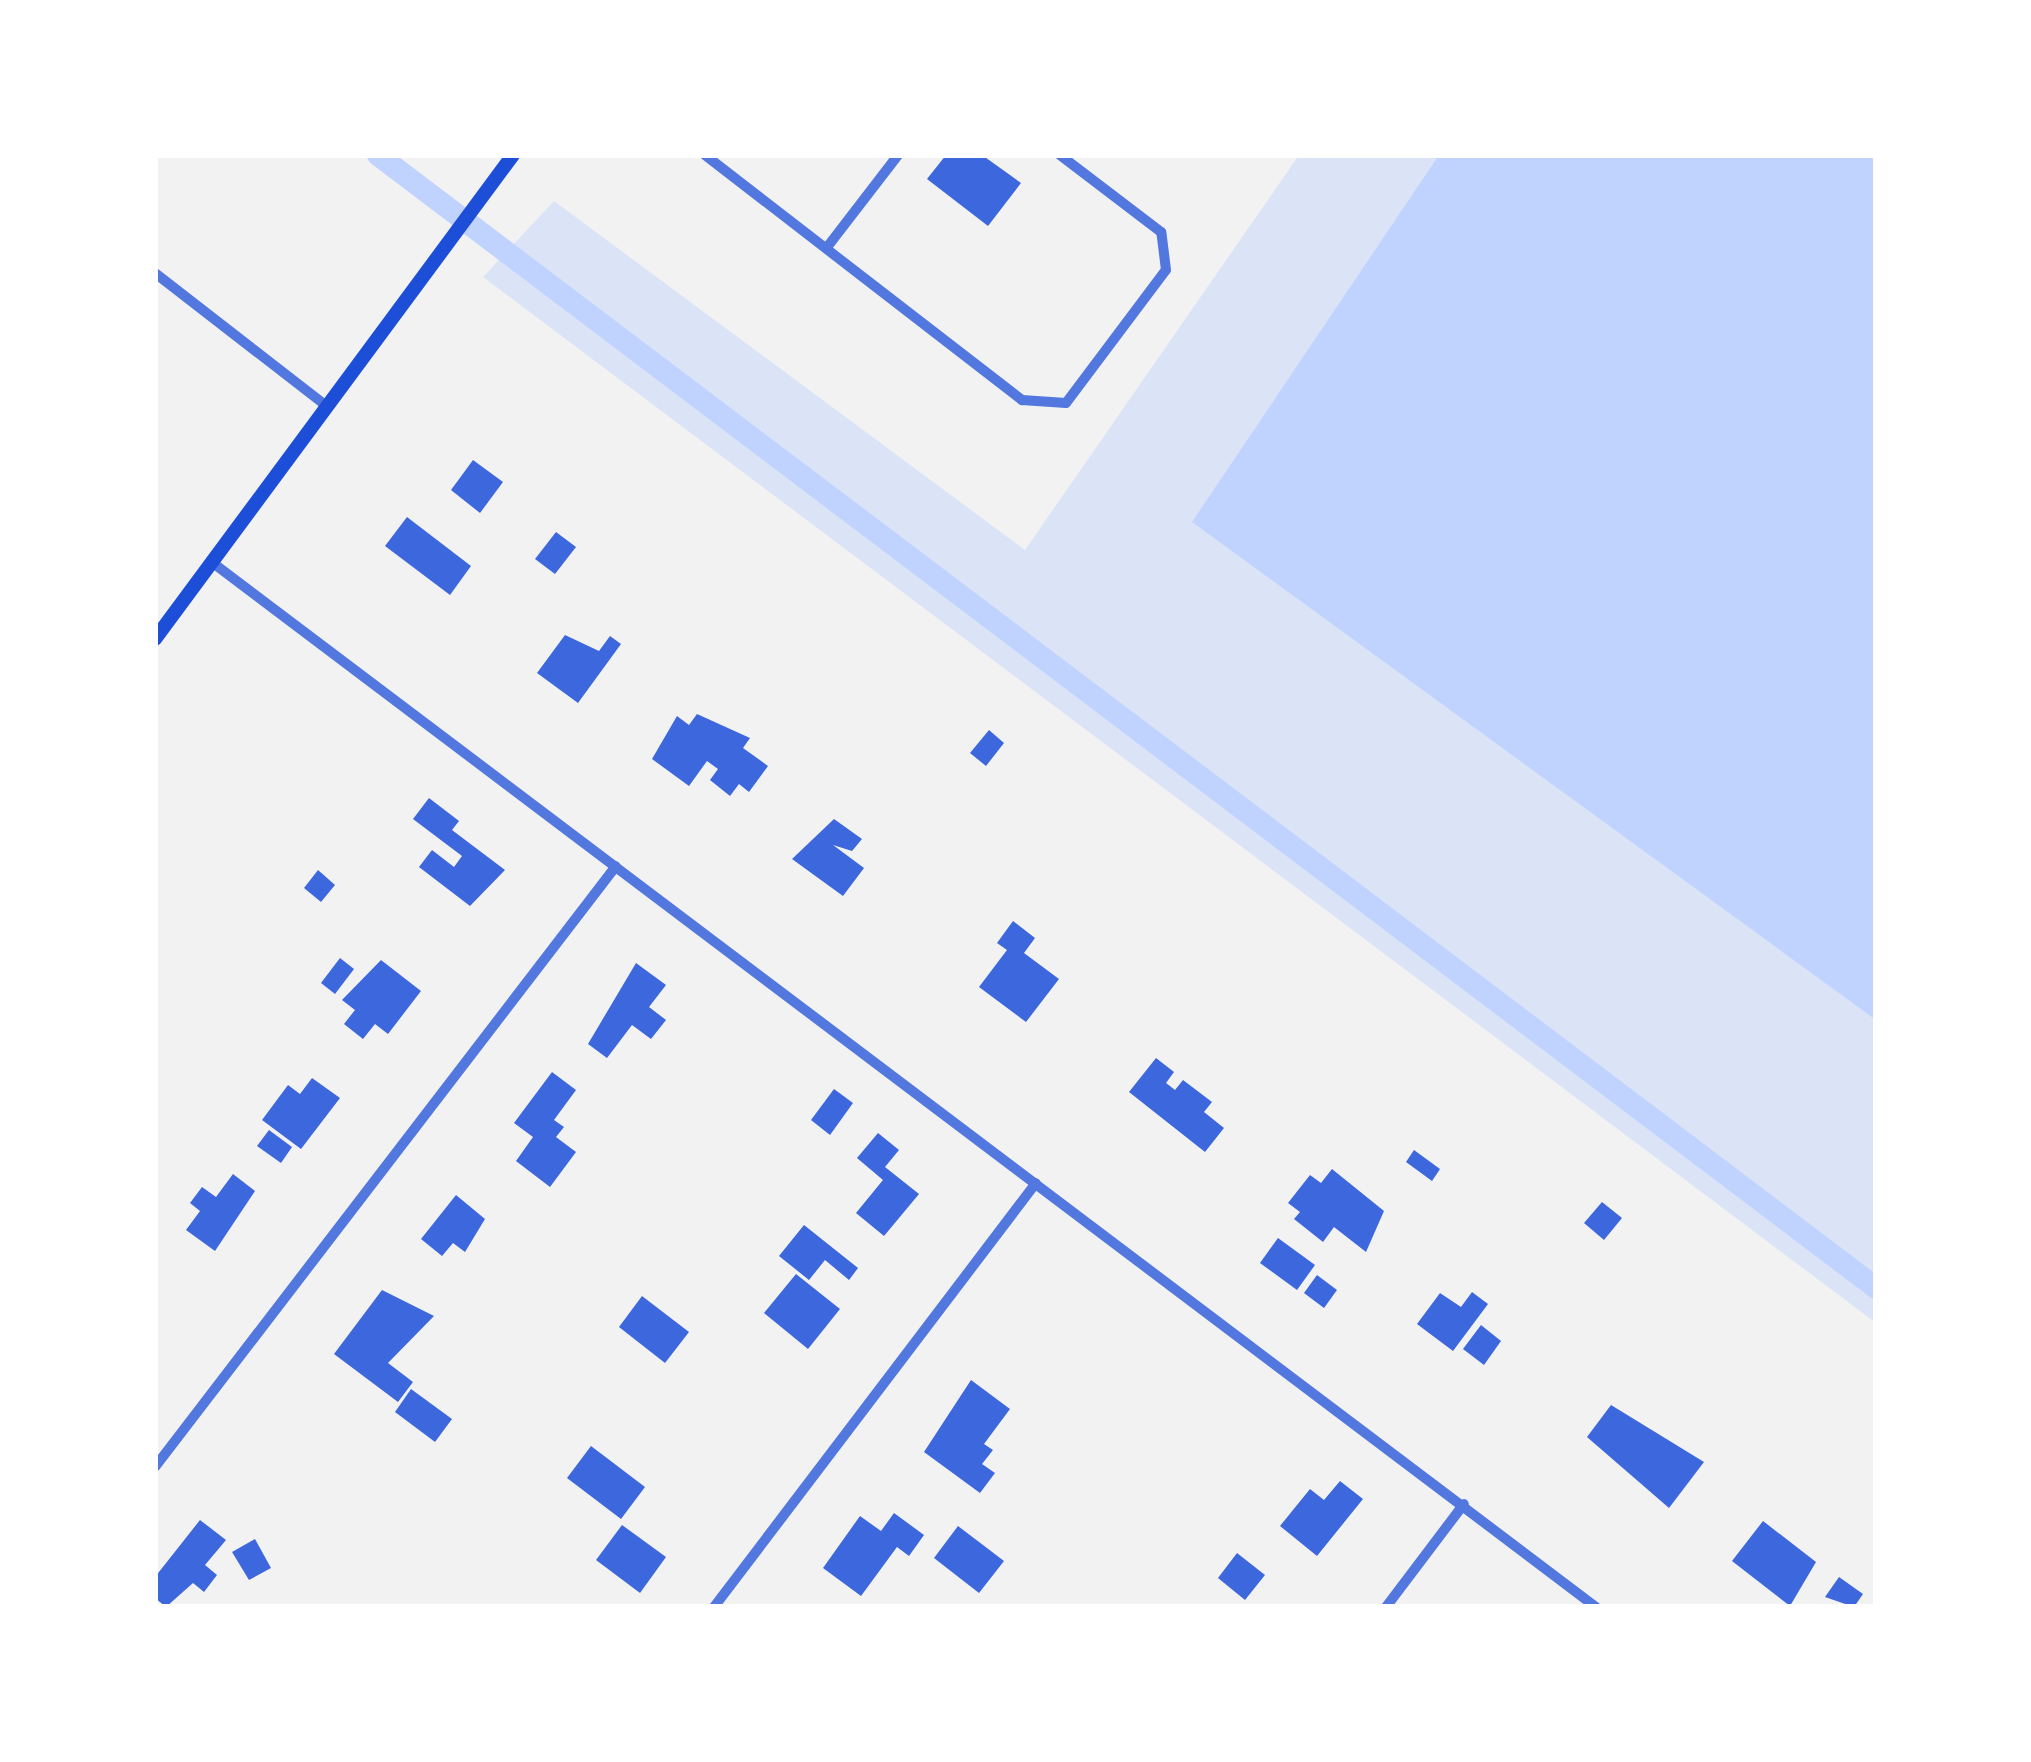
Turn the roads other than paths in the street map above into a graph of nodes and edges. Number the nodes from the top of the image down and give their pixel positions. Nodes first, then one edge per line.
1 (513, 155) edge
2 (705, 155) edge
3 (898, 155) edge
4 (1060, 155) edge
5 (828, 246) junction
6 (155, 273) edge
7 (324, 404) junction
8 (213, 562) junction
9 (155, 640) edge
10 (616, 866) junction
11 (1036, 1183) junction
12 (155, 1467) edge
13 (1464, 1504) junction
14 (714, 1607) edge
15 (1386, 1607) edge
16 (1596, 1607) edge

1 - 7 main road
2 - 5 street
3 - 5 street
4 - 5 street
6 - 7 street
7 - 8 main road
8 - 9 main road
8 - 10 street
10 - 11 street
10 - 12 street
11 - 13 street
11 - 14 street
13 - 15 street
13 - 16 street

